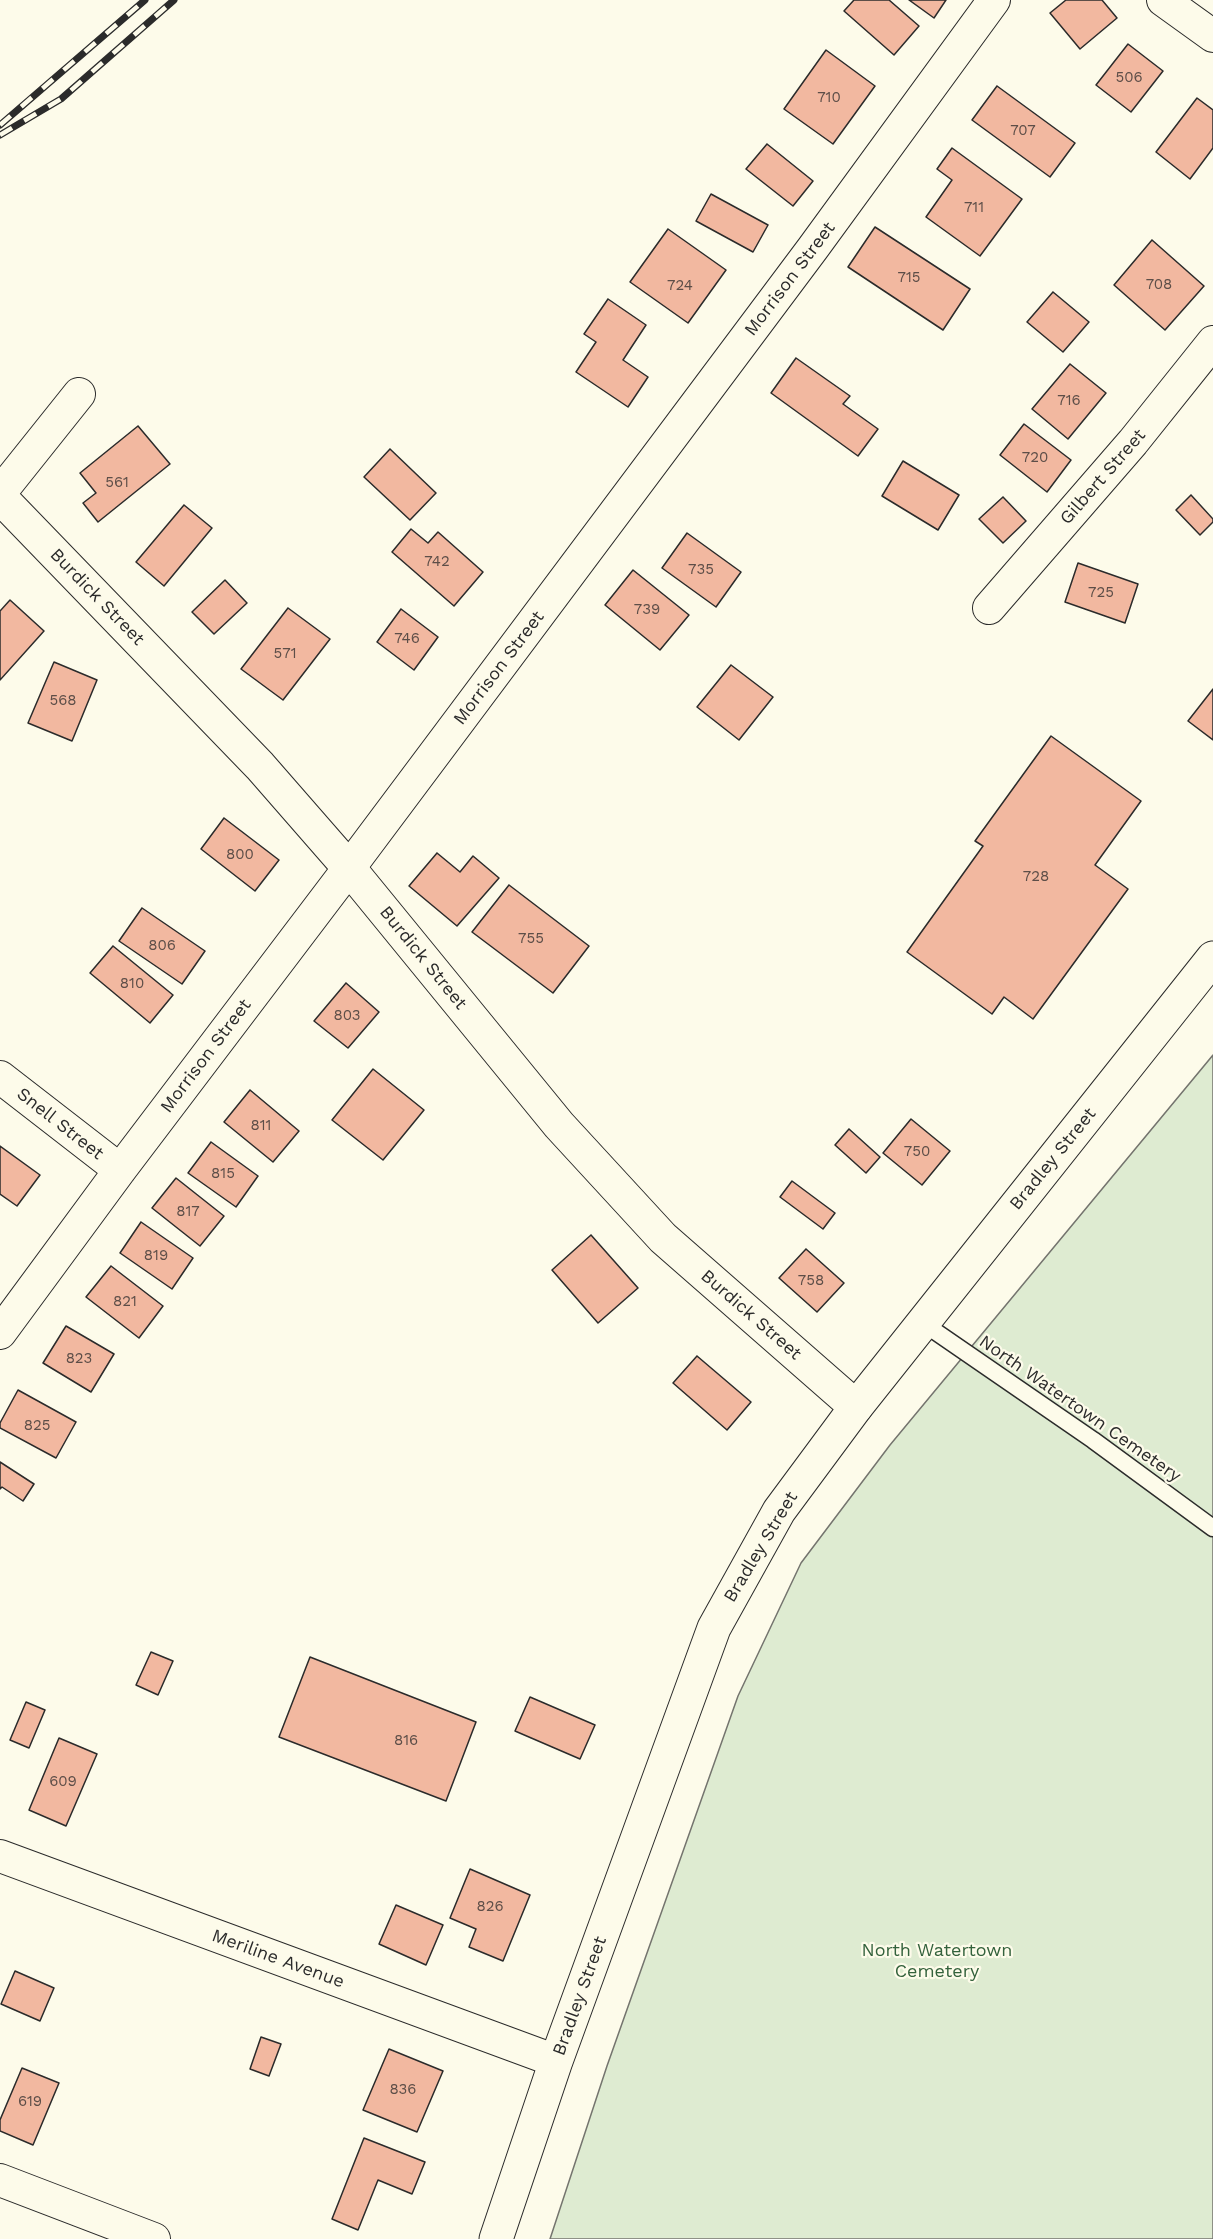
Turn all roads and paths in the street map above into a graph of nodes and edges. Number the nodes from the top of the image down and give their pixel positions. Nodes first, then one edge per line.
1 (994, 0) edge
2 (1163, 0) edge
3 (1213, 36) edge
4 (1213, 342) edge
5 (79, 394) dead end
6 (0, 495) edge
7 (989, 608) dead end
8 (349, 868) junction
9 (1213, 958) edge
10 (0, 1077) edge
11 (120, 1170) junction
12 (923, 1323) junction
13 (0, 1333) edge
14 (856, 1407) junction
15 (1213, 1528) edge
16 (0, 1856) edge
17 (556, 2061) junction
18 (0, 2180) edge
19 (154, 2239) edge
20 (496, 2239) edge

1 - 8 street, Morrison Street
2 - 3 street
4 - 7 street, Gilbert Street
5 - 6 street
6 - 8 main road, Burdick Street
8 - 11 street, Morrison Street
8 - 14 main road, Burdick Street
9 - 12 main road, Bradley Street
10 - 11 street, Snell Street
11 - 13 street, Morrison Street
12 - 14 main road, Bradley Street
12 - 15 lane, North Watertown Cemetery
14 - 17 main road, Bradley Street
16 - 17 street, Meriline Avenue
17 - 20 main road, Bradley Street
18 - 19 street

